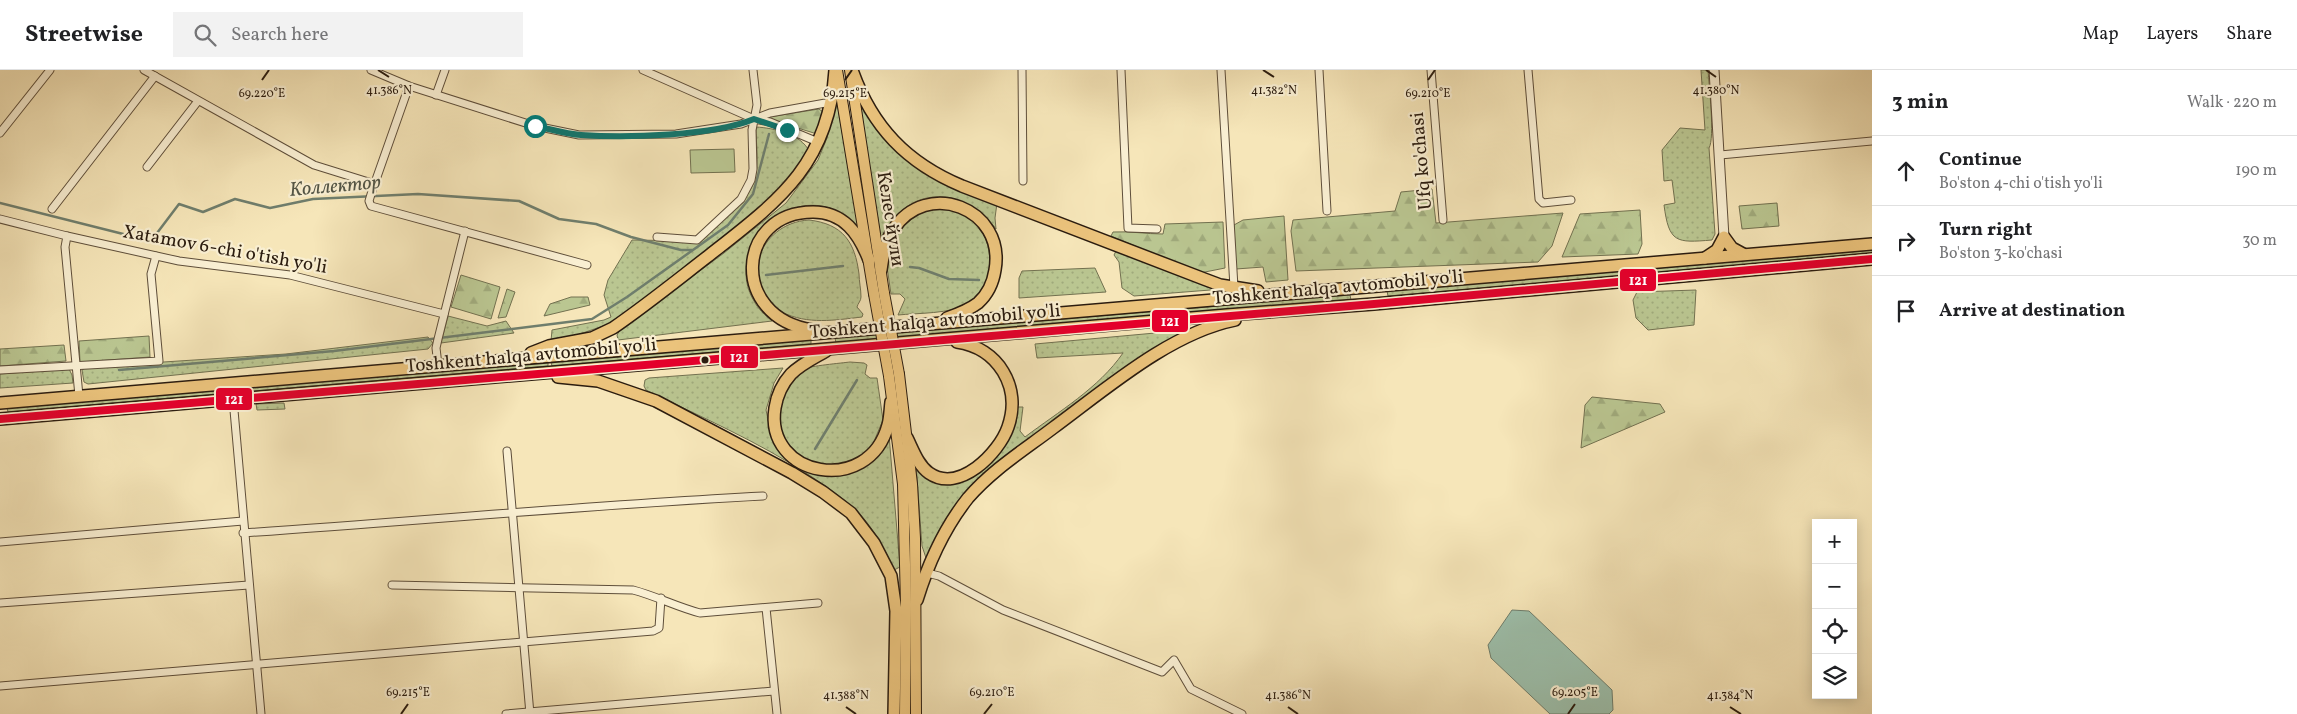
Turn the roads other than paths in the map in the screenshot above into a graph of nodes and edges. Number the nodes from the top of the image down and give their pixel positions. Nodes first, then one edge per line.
1 (50, 70) edge
2 (144, 70) edge
3 (371, 70) edge
4 (445, 70) edge
5 (643, 70) edge
6 (753, 70) edge
7 (836, 70) edge
8 (851, 70) edge
9 (1022, 70) edge
10 (1121, 70) edge
11 (1221, 70) edge
12 (1319, 70) edge
13 (1431, 70) edge
14 (1528, 70) edge
15 (1714, 70) edge
16 (155, 76) junction
17 (409, 86) junction
18 (436, 95) junction
19 (198, 101) junction
20 (832, 102) junction
21 (754, 119) junction
22 (0, 133) edge
23 (1872, 141) edge
24 (818, 142) junction
25 (1720, 155) junction
26 (147, 167) dead end
27 (1023, 181) dead end
28 (375, 184) junction
29 (1571, 200) dead end
30 (52, 209) dead end
31 (1327, 211) dead end
32 (0, 219) edge
33 (1443, 220) dead end
34 (1157, 229) dead end
35 (465, 232) junction
36 (67, 236) junction
37 (657, 237) dead end
38 (1724, 237) junction
39 (1872, 244) edge
40 (1744, 255) junction
41 (156, 256) junction
42 (1705, 258) junction
43 (1872, 259) edge
44 (869, 260) junction
45 (587, 265) dead end
46 (881, 270) junction
47 (1372, 286) junction
48 (1234, 287) junction
49 (879, 294) junction
50 (1277, 294) junction
51 (1374, 304) junction
52 (1272, 313) junction
53 (444, 314) junction
54 (936, 323) junction
55 (829, 332) junction
56 (941, 339) junction
57 (832, 348) junction
58 (518, 358) junction
59 (75, 364) junction
60 (438, 365) junction
61 (0, 370) edge
62 (528, 374) junction
63 (894, 375) junction
64 (79, 396) junction
65 (232, 399) junction
66 (891, 402) junction
67 (0, 403) edge
68 (0, 419) edge
69 (907, 438) junction
70 (507, 452) dead end
71 (763, 496) dead end
72 (512, 514) junction
73 (243, 521) junction
74 (243, 533) junction
75 (0, 542) edge
76 (927, 573) junction
77 (249, 585) junction
78 (392, 585) dead end
79 (519, 589) junction
80 (661, 598) junction
81 (0, 603) edge
82 (818, 603) dead end
83 (913, 605) junction
84 (766, 608) junction
85 (523, 642) junction
86 (256, 663) junction
87 (0, 686) edge
88 (774, 691) junction
89 (530, 713) edge
90 (902, 713) edge
91 (261, 714) edge
92 (506, 714) edge
93 (777, 714) edge
94 (916, 714) edge
95 (1242, 714) edge

1 - 22 street
2 - 16 street
3 - 17 street
4 - 18 street
5 - 21 street
6 - 21 street
7 - 20 highway
7 - 44 main road
8 - 46 main road, Келес йули
8 - 48 highway
9 - 27 street
10 - 34 street
11 - 48 street
12 - 31 street
13 - 33 street, Ufq ko'chasi
14 - 29 street
15 - 25 street
16 - 19 street
16 - 30 street
17 - 18 street
17 - 28 street
18 - 21 street
19 - 26 street
19 - 28 street
20 - 21 street
20 - 24 highway
21 - 24 street
21 - 37 street
23 - 25 street
24 - 58 highway
25 - 38 street
28 - 35 street
32 - 36 street, Xatamov 6-chi o'tish yo'li
35 - 45 street
35 - 53 street
36 - 41 street, Xatamov 6-chi o'tish yo'li
36 - 59 street
38 - 40 highway
38 - 42 highway
39 - 40 highway, Toshkent halqa avtomobil yo'li
40 - 42 highway, Toshkent halqa avtomobil yo'li
41 - 53 street, Xatamov 6-chi o'tish yo'li
41 - 59 street
42 - 47 highway, Toshkent halqa avtomobil yo'li
43 - 51 highway, Toshkent halqa avtomobil yo'li
44 - 49 main road
44 - 55 highway
46 - 49 main road, Келес йули
46 - 54 highway
47 - 50 highway, Toshkent halqa avtomobil yo'li
47 - 51 highway
48 - 50 highway
49 - 63 main road, Келес йули, bridge
50 - 54 highway, Toshkent halqa avtomobil yo'li
51 - 52 highway, Toshkent halqa avtomobil yo'li
52 - 56 highway, Toshkent halqa avtomobil yo'li
52 - 76 highway
53 - 60 street
54 - 55 highway, Toshkent halqa avtomobil yo'li
55 - 58 highway, Toshkent halqa avtomobil yo'li
56 - 57 highway, Toshkent halqa avtomobil yo'li
56 - 69 highway
57 - 62 highway, Toshkent halqa avtomobil yo'li
57 - 66 highway
58 - 60 highway, Toshkent halqa avtomobil yo'li
59 - 61 street
59 - 64 street
60 - 64 highway, Toshkent halqa avtomobil yo'li
62 - 65 highway, Toshkent halqa avtomobil yo'li
62 - 90 highway
63 - 66 main road
63 - 69 main road
64 - 67 highway, Toshkent halqa avtomobil yo'li
65 - 68 highway, Toshkent halqa avtomobil yo'li
65 - 73 street
66 - 83 main road
69 - 83 main road
70 - 72 street
71 - 72 street
72 - 74 street
72 - 79 street
73 - 74 street
73 - 75 street
74 - 77 street
76 - 83 highway
76 - 95 street
77 - 81 street
77 - 86 street
78 - 79 street
79 - 80 street
79 - 85 street
80 - 84 street
80 - 85 street
82 - 84 street
83 - 90 main road
83 - 94 main road
84 - 88 street
85 - 86 street
85 - 89 street
86 - 87 street
86 - 91 street
88 - 89 street
88 - 93 street
89 - 92 street

